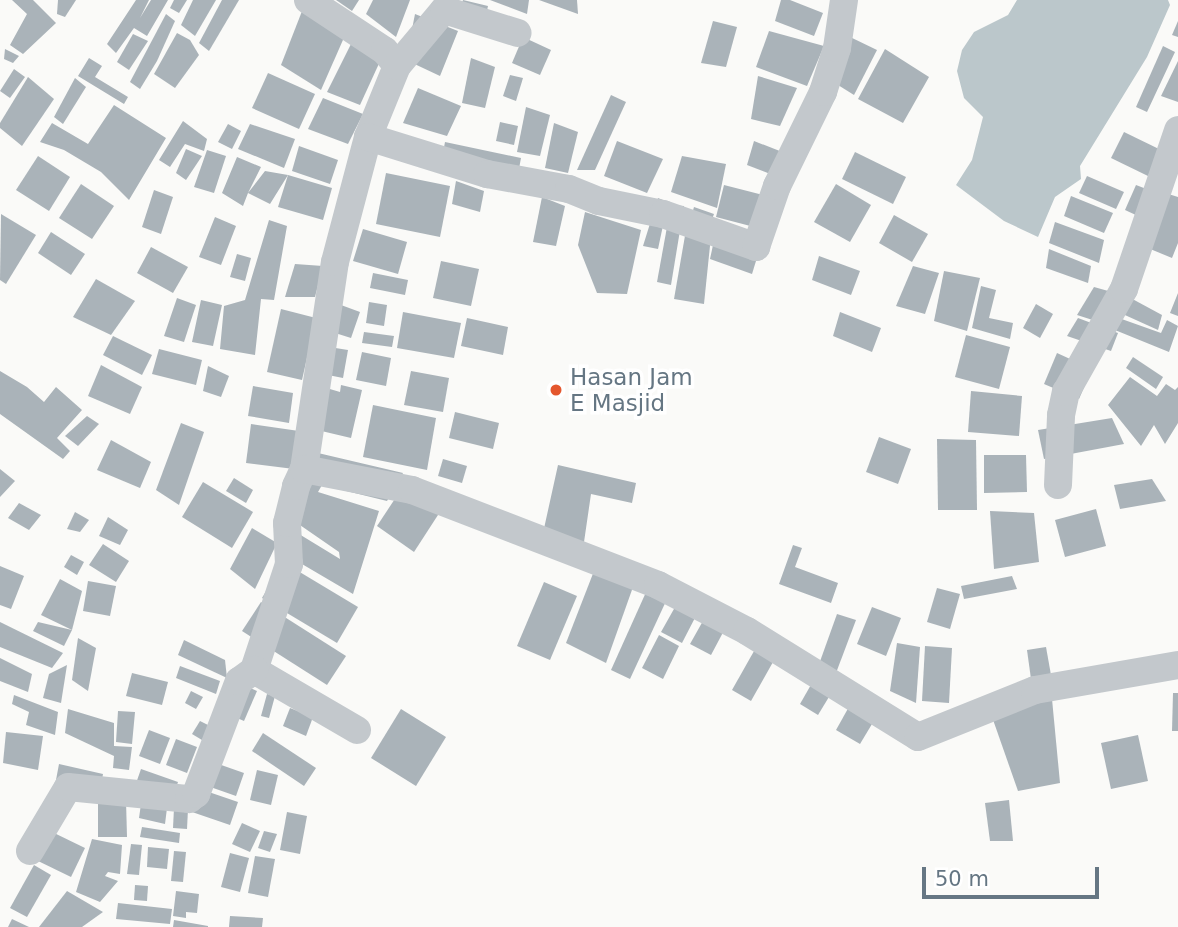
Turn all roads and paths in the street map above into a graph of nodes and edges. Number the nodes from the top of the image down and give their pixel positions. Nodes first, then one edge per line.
1 (308, 0) edge
2 (844, 0) edge
3 (518, 33) dead end
4 (397, 66) junction
5 (1178, 130) edge
6 (368, 137) junction
7 (304, 469) junction
8 (1058, 485) dead end
9 (1178, 665) edge
10 (254, 670) junction
11 (357, 730) dead end
12 (30, 851) dead end

1 - 4 street
2 - 6 street
3 - 4 street
4 - 6 street
5 - 8 street
6 - 7 street
7 - 9 street
7 - 10 street
10 - 11 street
10 - 12 street

